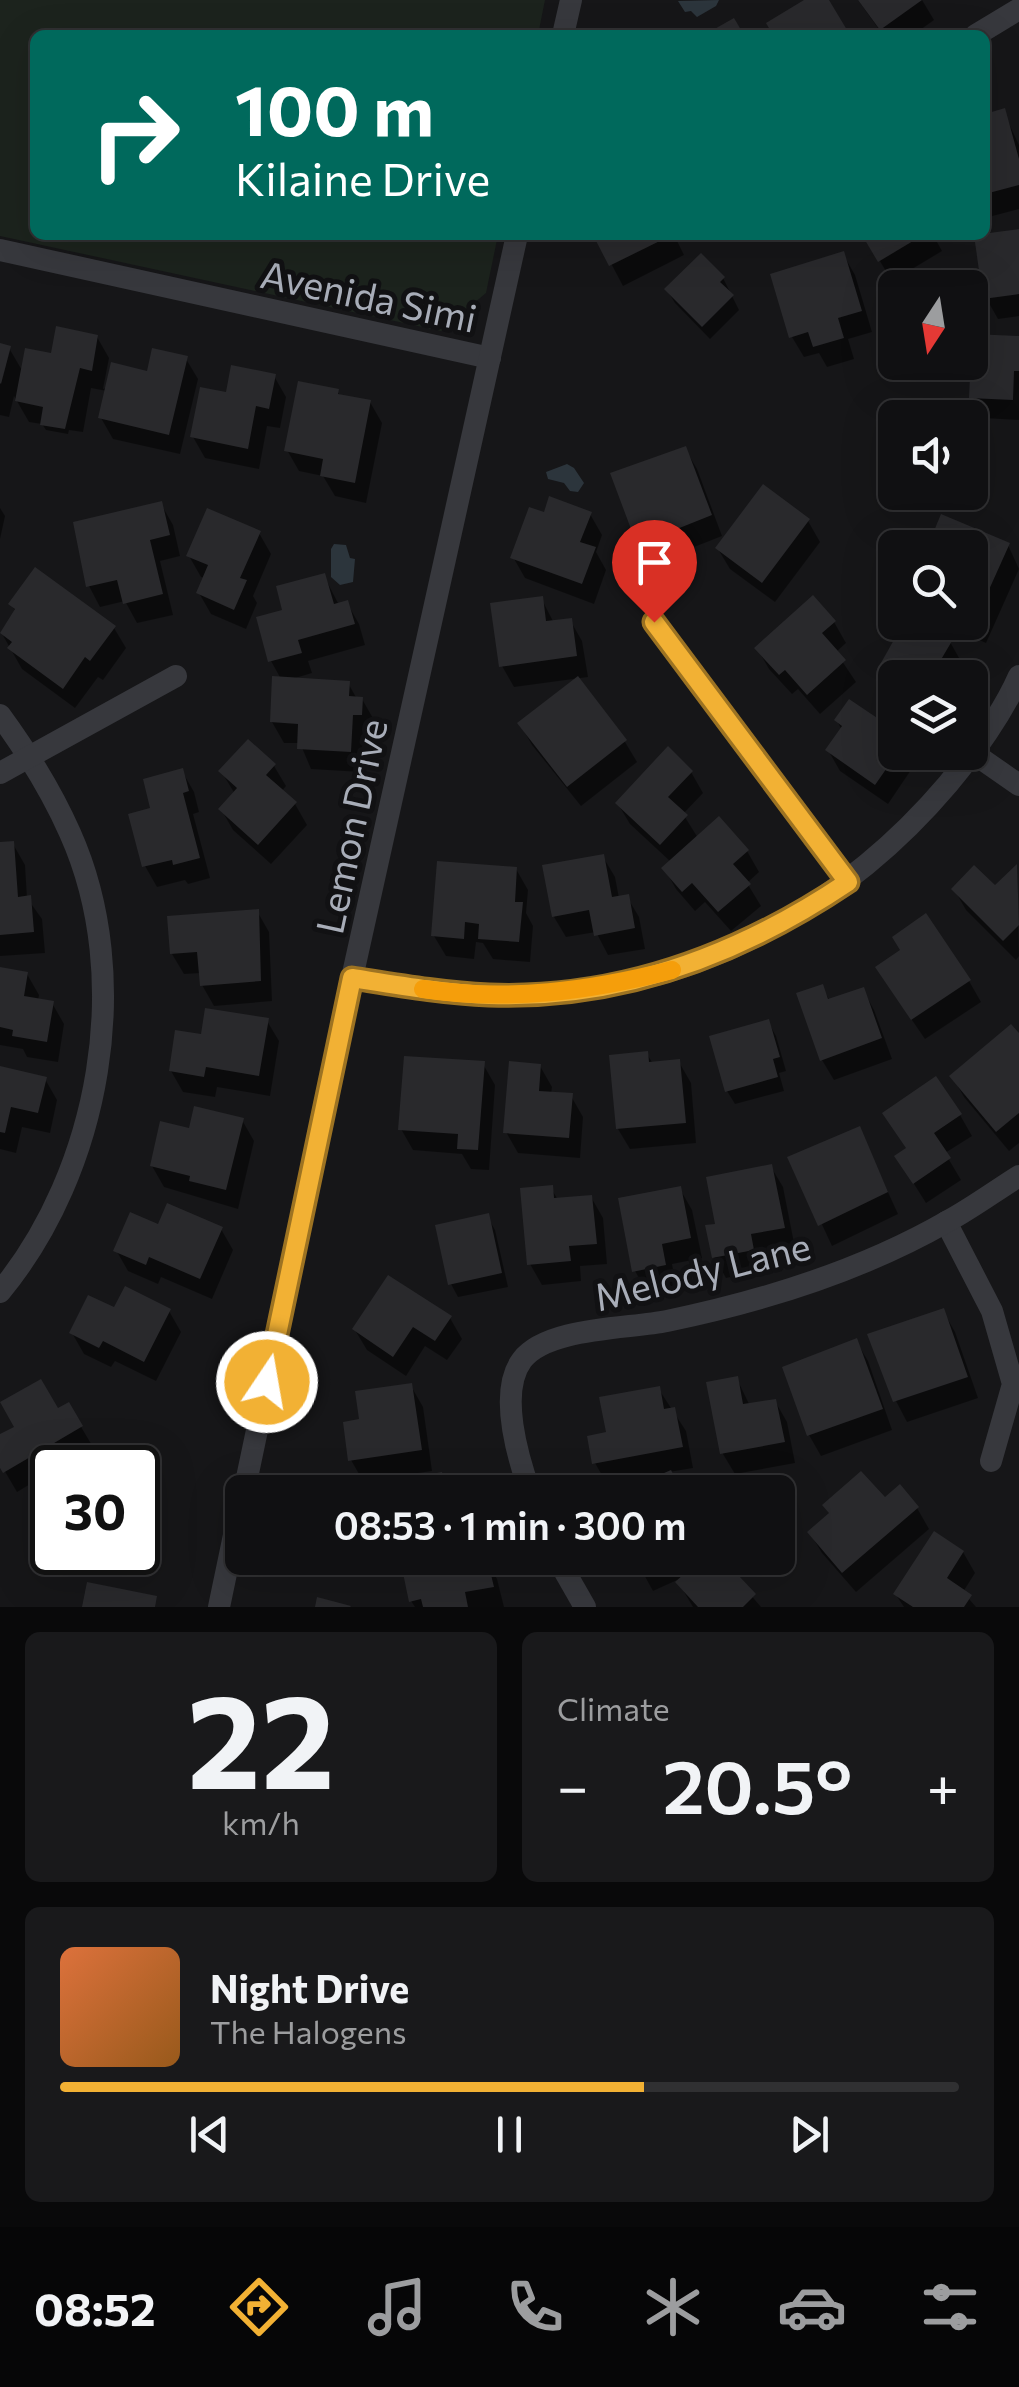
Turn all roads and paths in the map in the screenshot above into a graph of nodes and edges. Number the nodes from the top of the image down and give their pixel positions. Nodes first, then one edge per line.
1 (571, 0) edge
2 (1019, 9) edge
3 (564, 30) edge
4 (984, 30) edge
5 (517, 240) edge
6 (0, 250) edge
7 (490, 358) junction
8 (654, 622) dead end
9 (176, 676) dead end
10 (1019, 676) edge
11 (0, 715) edge
12 (988, 729) edge
13 (30, 756) junction
14 (988, 763) edge
15 (960, 770) edge
16 (0, 773) edge
17 (1019, 785) edge
18 (848, 882) junction
19 (352, 978) junction
20 (1019, 1176) edge
21 (946, 1222) junction
22 (0, 1292) edge
23 (991, 1462) dead end
24 (247, 1475) edge
25 (524, 1475) edge
26 (227, 1575) edge
27 (567, 1575) edge
28 (584, 1606) edge
29 (220, 1607) edge

1 - 3 street
2 - 4 street
5 - 7 street, Lemon Drive
6 - 7 street, Avenida Simi
7 - 19 street, Lemon Drive
8 - 18 street
9 - 13 street
10 - 12 street
11 - 13 street
13 - 16 street
13 - 22 street
14 - 17 street
15 - 18 street
18 - 19 street
19 - 24 street, Lemon Drive
20 - 21 street, Melody Lane
21 - 23 street
21 - 25 street, Melody Lane
26 - 29 street, Lemon Drive
27 - 28 street

